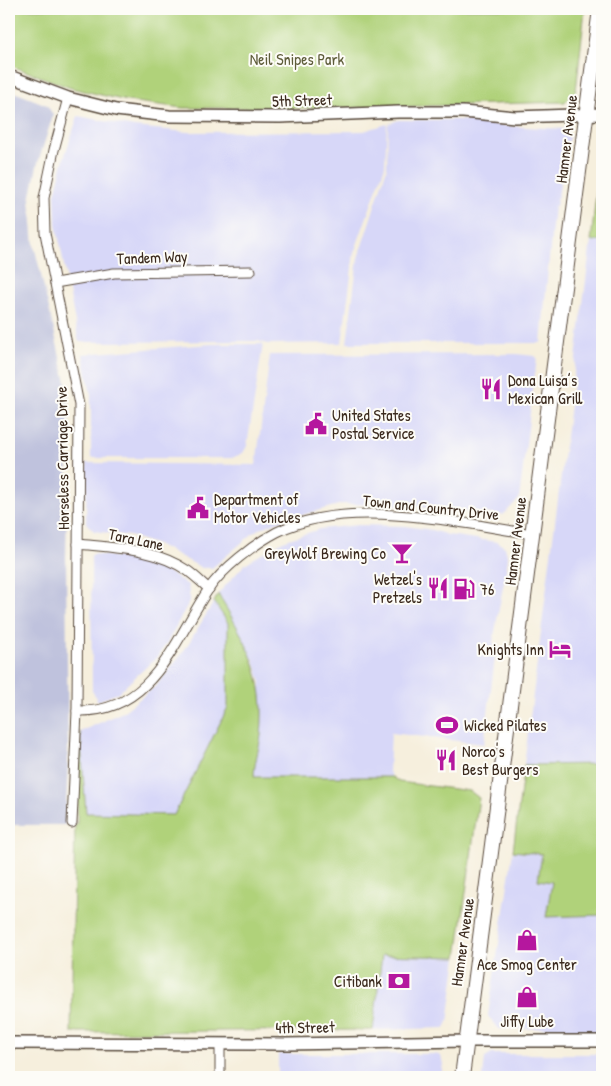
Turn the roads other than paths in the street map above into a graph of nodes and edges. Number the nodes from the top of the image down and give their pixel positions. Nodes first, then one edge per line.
1 (600, 9) edge
2 (9, 76) edge
3 (68, 98) junction
4 (602, 114) edge
5 (586, 115) junction
6 (251, 271) dead end
7 (55, 283) junction
8 (533, 534) junction
9 (78, 544) junction
10 (209, 589) junction
11 (77, 711) junction
12 (72, 822) dead end
13 (467, 1041) junction
14 (602, 1041) edge
15 (10, 1042) edge
16 (220, 1044) junction
17 (220, 1077) edge
18 (462, 1077) edge

1 - 5 main road, Hamner Avenue
2 - 3 street, 5th Street
3 - 5 street, 5th Street
3 - 7 street, Horseless Carriage Drive
4 - 5 street, 5th Street
5 - 8 main road, Hamner Avenue
6 - 7 street, Tandem Way
7 - 9 street, Horseless Carriage Drive
8 - 10 street, Town and Country Drive
8 - 13 main road, Hamner Avenue
9 - 10 street, Tara Lane
9 - 11 street, Horseless Carriage Drive
10 - 11 street, Town and Country Drive
11 - 12 street, Horseless Carriage Drive
13 - 14 street, 4th Street
13 - 16 street, 4th Street
13 - 18 main road, Hamner Avenue
15 - 16 street, 4th Street
16 - 17 street

